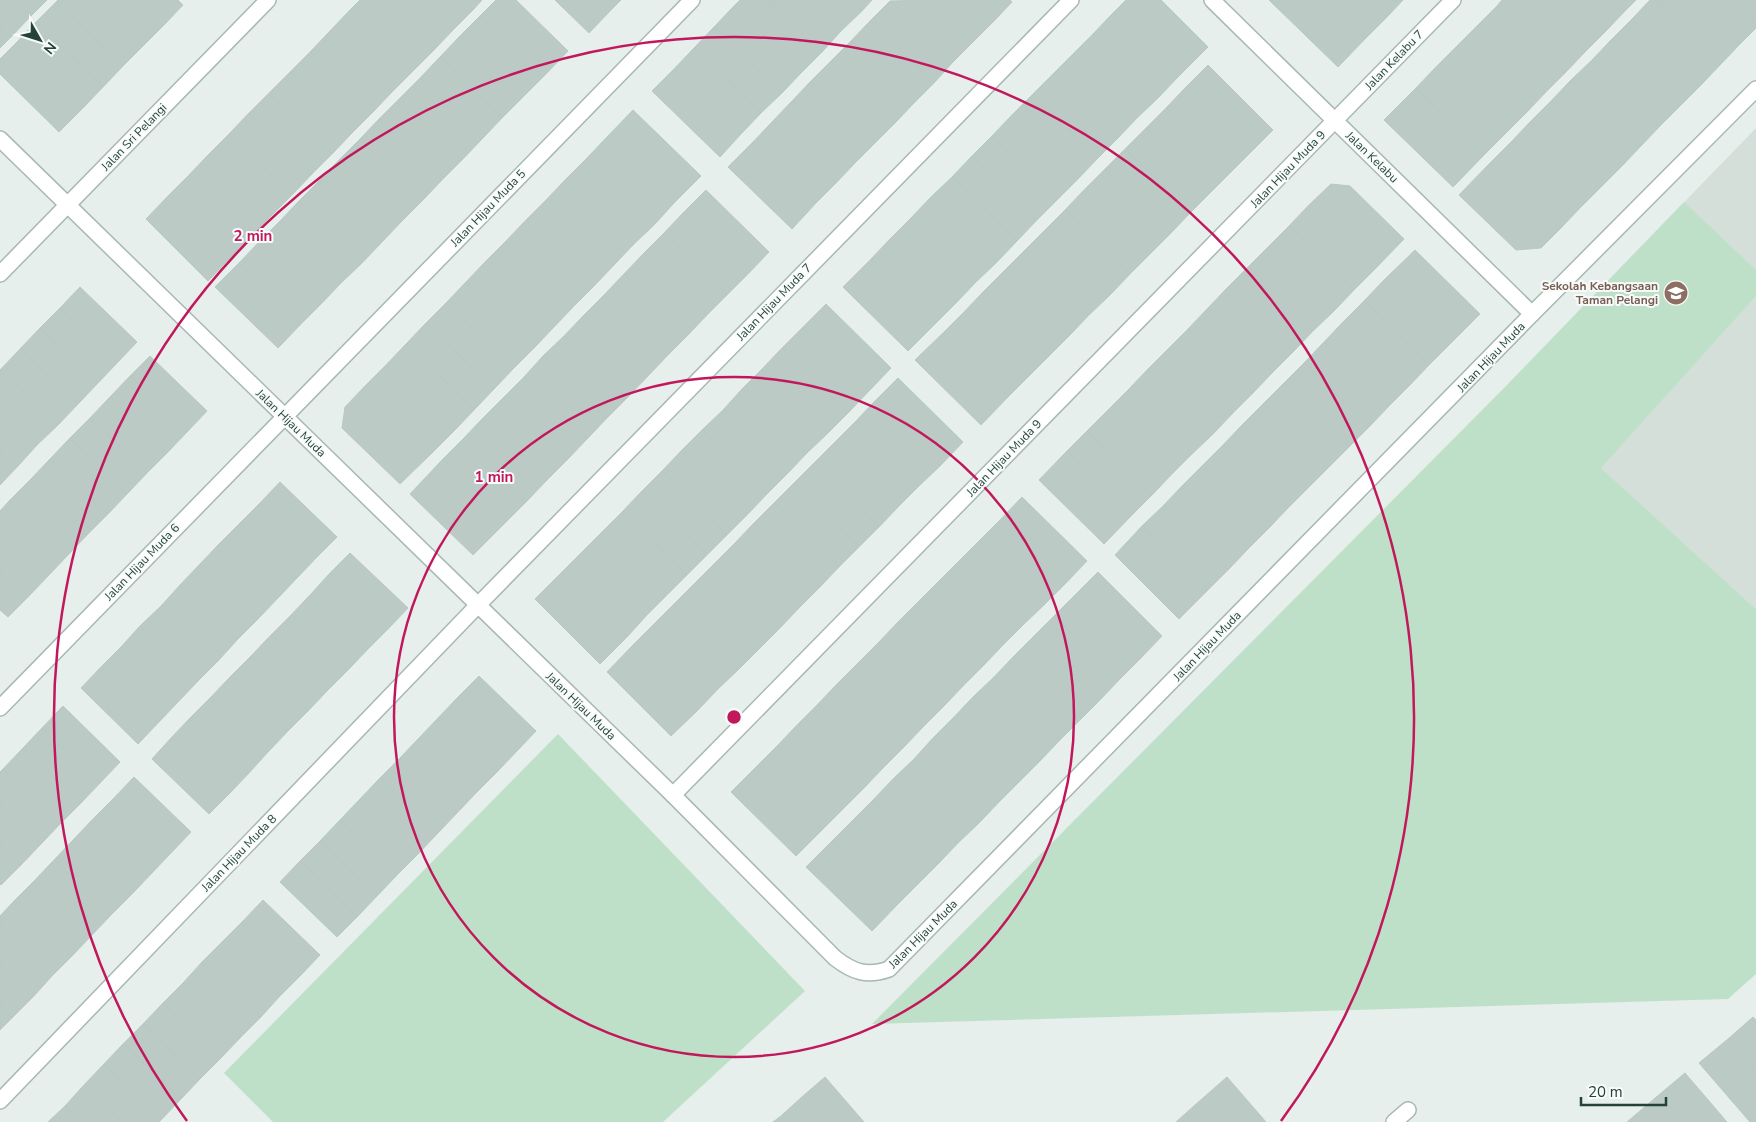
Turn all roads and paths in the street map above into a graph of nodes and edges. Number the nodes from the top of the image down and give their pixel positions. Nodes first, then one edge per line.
1 (268, 0) edge
2 (692, 0) edge
3 (1070, 0) edge
4 (1212, 0) edge
5 (1453, 0) edge
6 (1756, 89) edge
7 (1335, 120) junction
8 (0, 140) edge
9 (67, 205) junction
10 (0, 274) edge
11 (1532, 314) junction
12 (284, 416) junction
13 (478, 605) junction
14 (0, 708) edge
15 (673, 795) junction
16 (0, 1101) edge
17 (1408, 1110) dead end
18 (1394, 1122) edge

1 - 9 street, Jalan Sri Pelangi
2 - 12 street, Jalan Hijau Muda 5
3 - 13 street, Jalan Hijau Muda 7
4 - 7 street, Jalan Kelabu
5 - 7 street, Jalan Kelabu 7
6 - 11 street, Jalan Hijau Muda
7 - 11 street, Jalan Kelabu
7 - 15 street, Jalan Hijau Muda 9
8 - 9 street, Jalan Hijau Muda
9 - 10 street, Jalan Sri Pelangi
9 - 12 street, Jalan Hijau Muda
11 - 15 street, Jalan Hijau Muda
12 - 13 street, Jalan Hijau Muda
12 - 14 street, Jalan Hijau Muda 6
13 - 15 street, Jalan Hijau Muda
13 - 16 street, Jalan Hijau Muda 8
17 - 18 street

